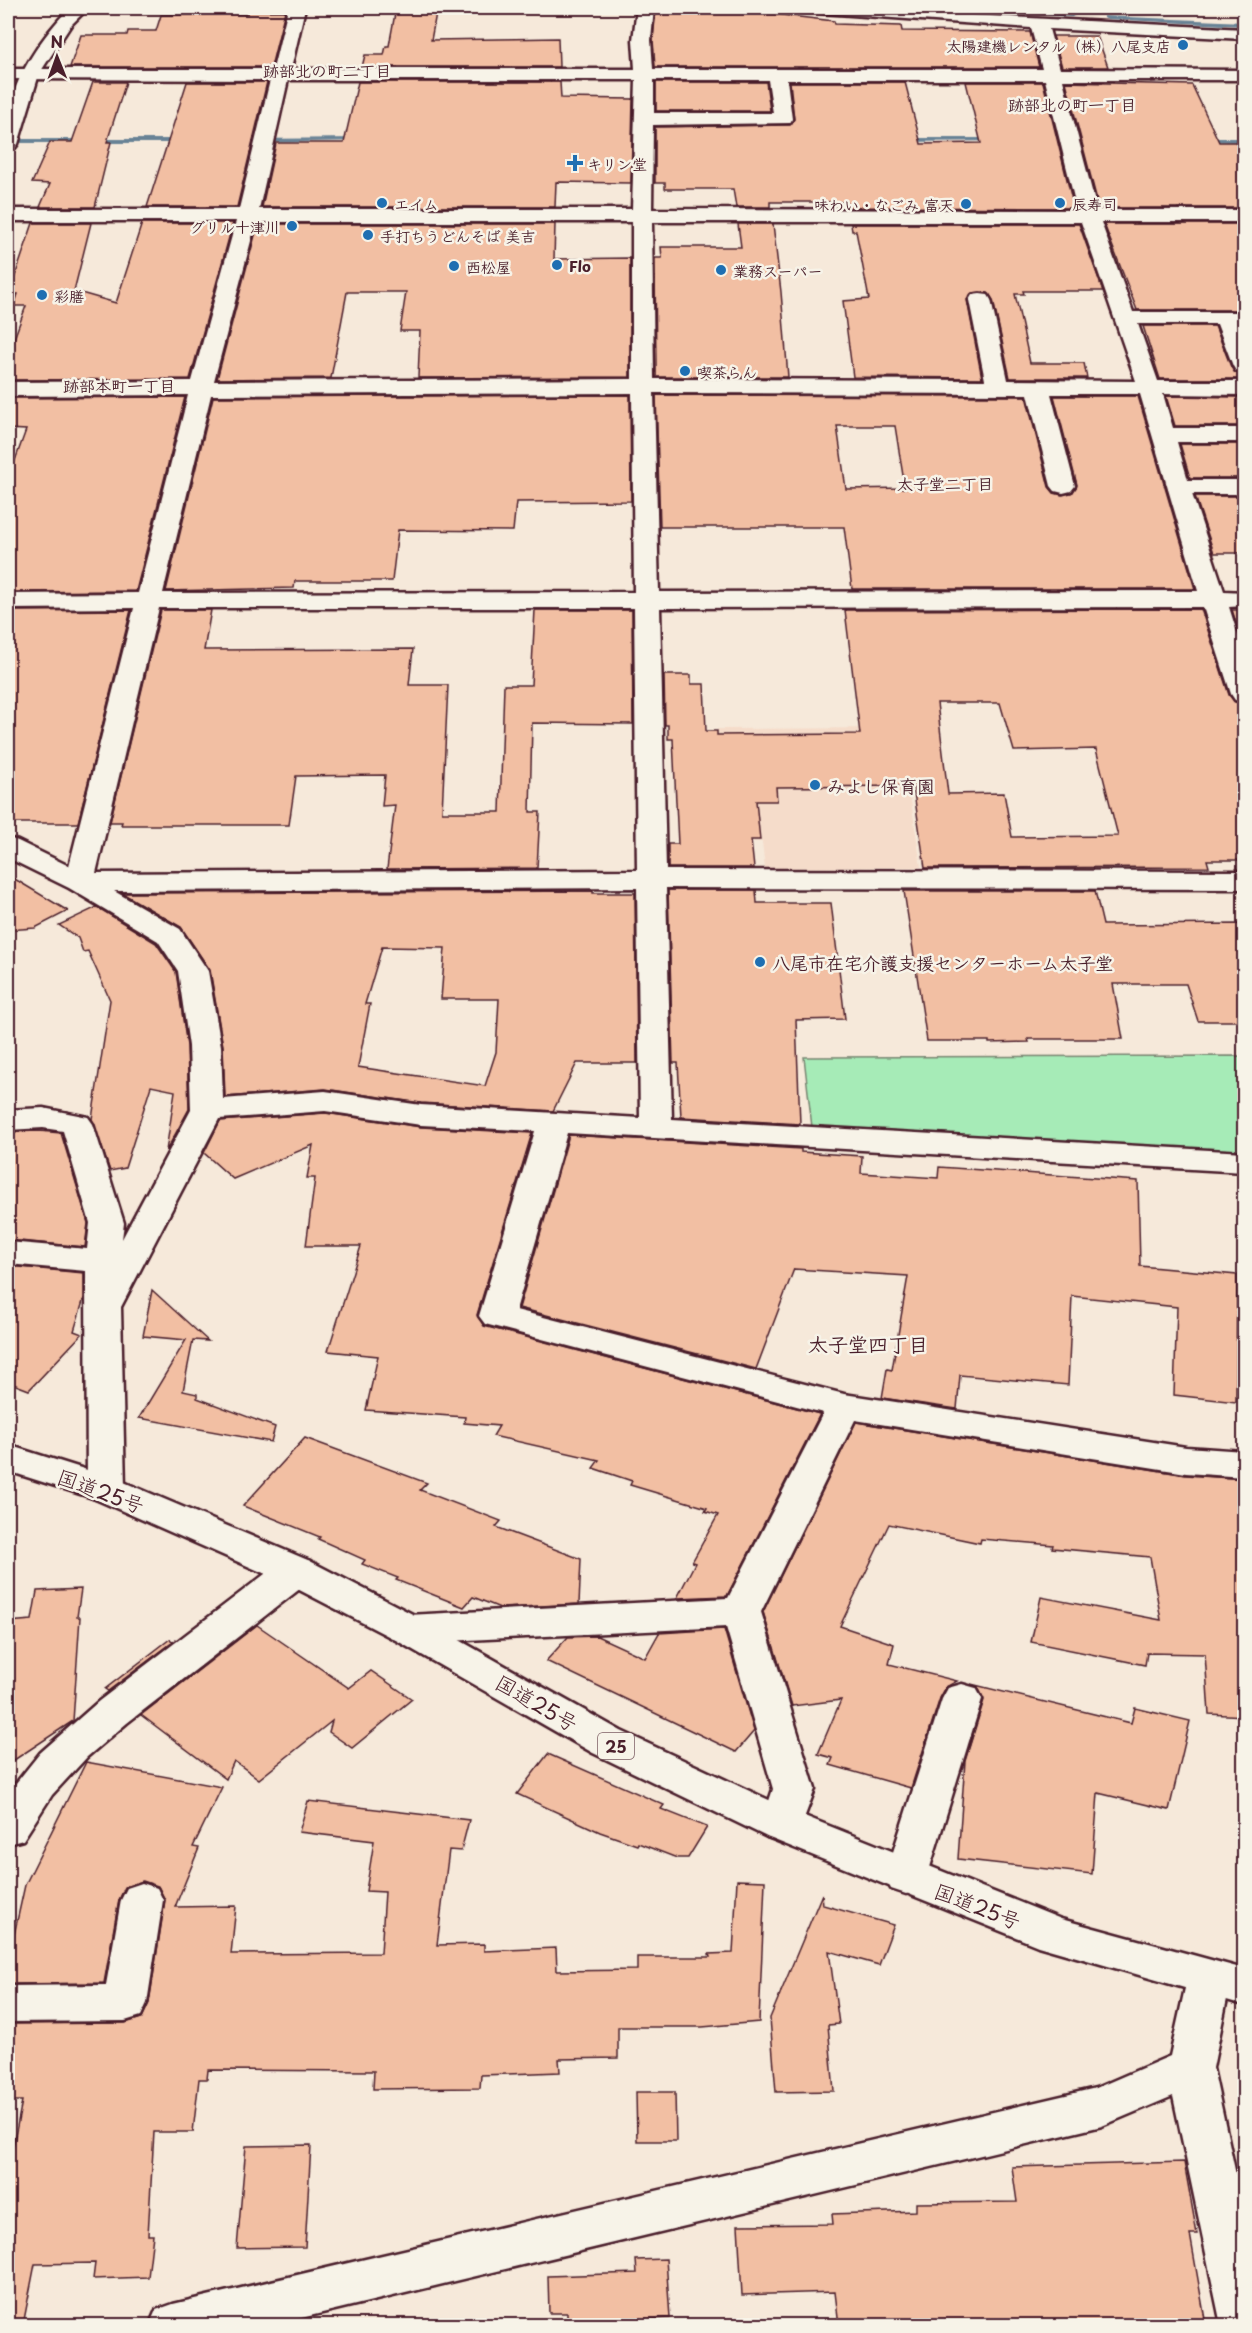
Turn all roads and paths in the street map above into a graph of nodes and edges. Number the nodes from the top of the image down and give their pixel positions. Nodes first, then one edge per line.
1 (79, 8) edge
2 (296, 8) edge
3 (645, 8) edge
4 (823, 8) edge
5 (1093, 8) edge
6 (1039, 24) junction
7 (1084, 26) junction
8 (1245, 34) edge
9 (8, 74) edge
10 (30, 74) junction
11 (281, 74) junction
12 (1051, 75) junction
13 (1245, 75) edge
14 (644, 83) junction
15 (779, 83) junction
16 (13, 108) edge
17 (644, 132) junction
18 (9, 139) edge
19 (8, 215) edge
20 (1089, 216) junction
21 (1245, 216) edge
22 (247, 217) junction
23 (642, 217) junction
24 (980, 300) dead end
25 (1125, 318) junction
26 (1235, 318) edge
27 (1245, 366) edge
28 (643, 386) junction
29 (8, 388) edge
30 (201, 388) junction
31 (998, 388) junction
32 (1038, 388) junction
33 (1245, 388) edge
34 (1150, 389) junction
35 (1163, 435) junction
36 (1245, 435) edge
37 (1063, 486) dead end
38 (1178, 487) junction
39 (1245, 487) edge
40 (647, 599) junction
41 (1213, 599) junction
42 (1245, 599) edge
43 (8, 601) edge
44 (149, 601) junction
45 (1245, 694) edge
46 (8, 847) edge
47 (652, 879) junction
48 (1245, 880) edge
49 (79, 882) junction
50 (207, 1110) junction
51 (8, 1120) edge
52 (554, 1122) junction
53 (656, 1128) junction
54 (1245, 1161) edge
55 (8, 1253) edge
56 (103, 1261) junction
57 (103, 1308) junction
58 (844, 1406) junction
59 (8, 1458) edge
60 (1245, 1464) edge
61 (106, 1489) junction
62 (296, 1571) junction
63 (741, 1612) junction
64 (408, 1629) junction
65 (962, 1698) dead end
66 (782, 1825) junction
67 (8, 1827) edge
68 (906, 1876) junction
69 (142, 1900) dead end
70 (1227, 1983) edge
71 (8, 2004) edge
72 (1190, 2068) junction
73 (1245, 2320) edge
74 (172, 2325) edge

1 - 10 main road
2 - 11 main road
3 - 14 main road
4 - 6 main road
5 - 7 main road
6 - 7 main road
6 - 12 main road
7 - 8 main road
9 - 10 main road
10 - 11 main road
10 - 16 main road
11 - 14 main road
11 - 22 main road
12 - 13 main road
12 - 15 main road
12 - 20 main road
14 - 15 main road
14 - 17 main road
15 - 17 main road
16 - 18 main road
17 - 23 main road
19 - 22 main road
20 - 21 main road
20 - 23 main road
20 - 25 main road
22 - 23 main road
22 - 30 main road
23 - 28 main road
24 - 31 main road
25 - 26 main road
25 - 34 main road
26 - 27 main road
28 - 30 main road
28 - 31 main road
28 - 40 main road
29 - 30 main road
30 - 44 main road
31 - 32 main road
32 - 34 main road
32 - 37 main road
33 - 34 main road
34 - 35 main road
35 - 36 main road
35 - 38 main road
38 - 39 main road
38 - 41 main road
40 - 41 main road
40 - 44 main road
40 - 47 main road
41 - 42 main road
41 - 45 main road
43 - 44 main road
44 - 49 main road
46 - 49 main road
47 - 48 main road
47 - 49 main road
47 - 53 main road
49 - 50 main road
50 - 52 main road
50 - 57 main road
51 - 56 main road
52 - 53 main road
52 - 58 main road
53 - 54 main road
55 - 56 main road
56 - 57 main road
57 - 61 main road
58 - 60 main road
58 - 63 main road
59 - 61 main road, 国道25号 / 25
61 - 62 main road, 国道25号 / 25
62 - 64 main road, 国道25号 / 25
62 - 67 main road
63 - 64 main road
63 - 66 main road
64 - 66 main road, 国道25号 / 25
65 - 68 main road
66 - 68 main road, 国道25号 / 25
68 - 70 main road, 国道25号 / 25
69 - 71 main road
70 - 72 main road
72 - 73 main road
72 - 74 main road

